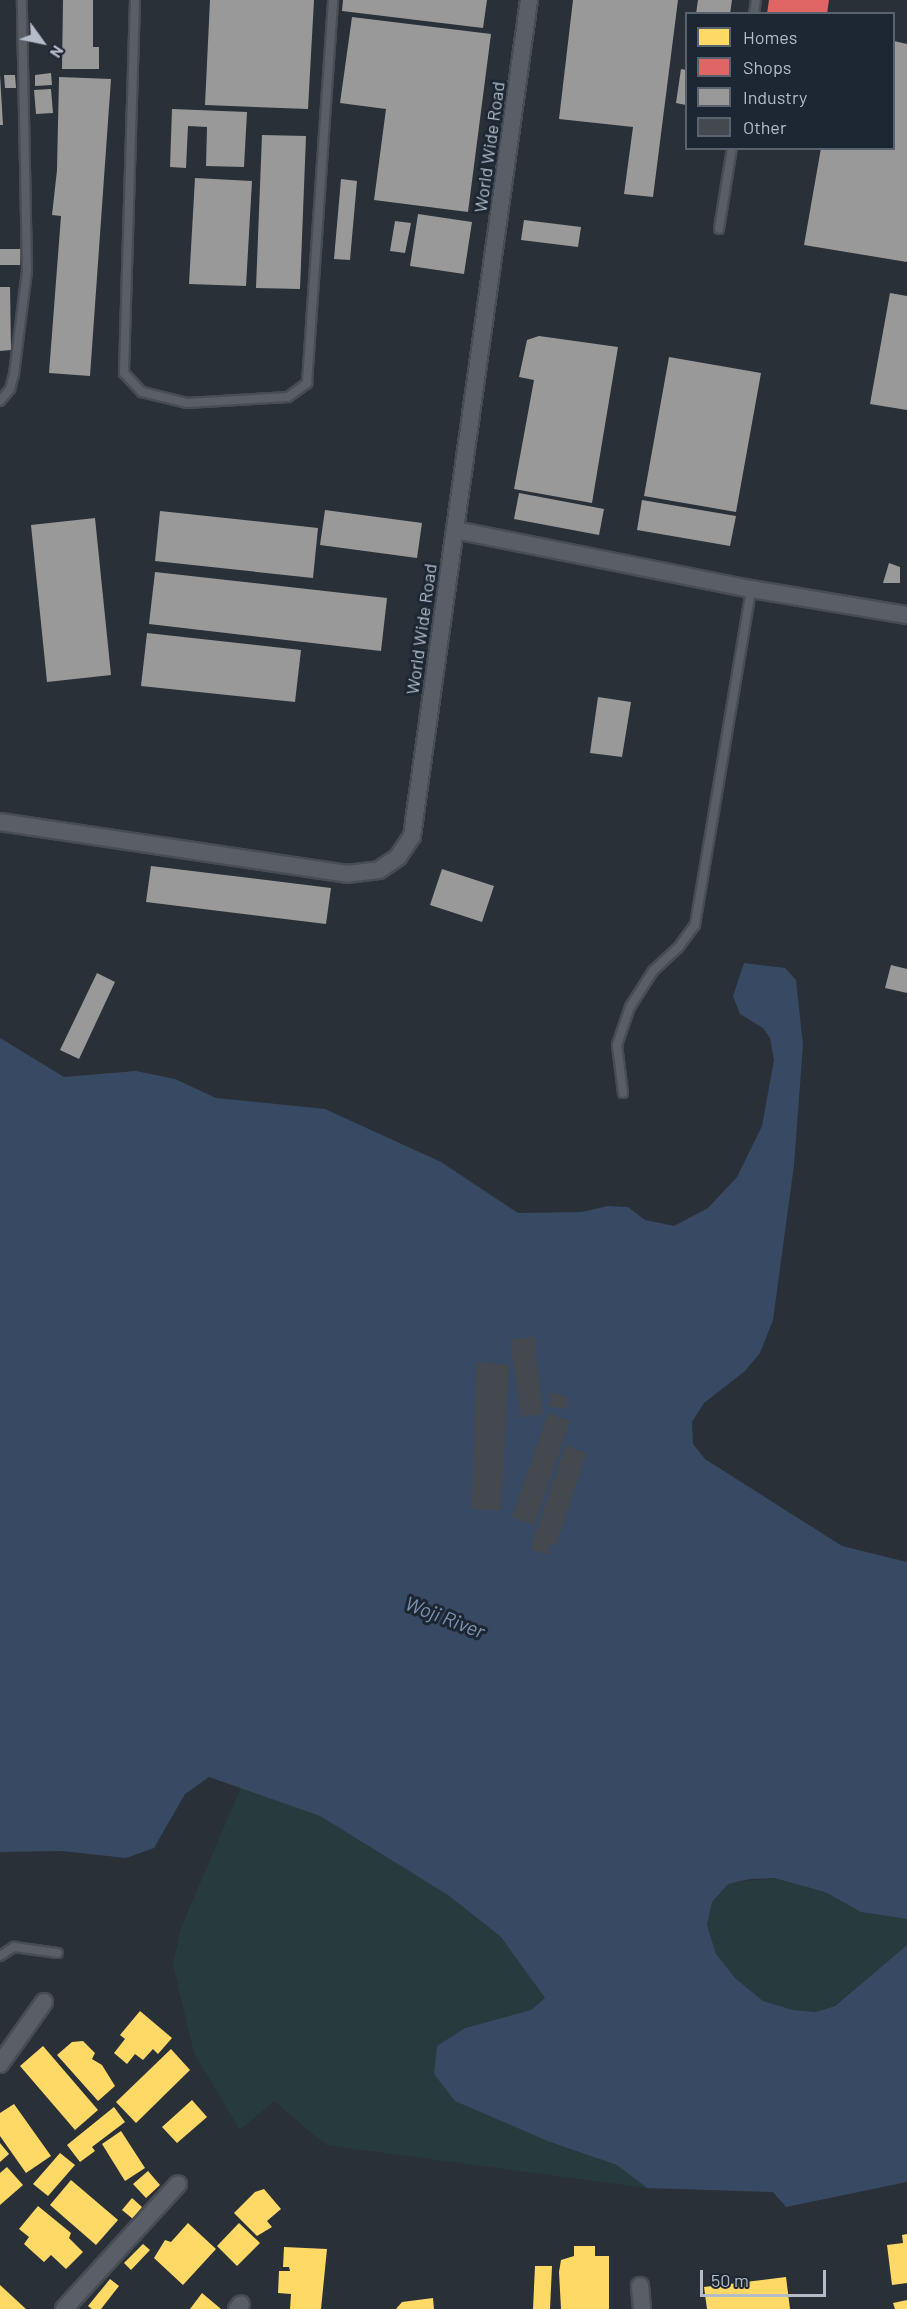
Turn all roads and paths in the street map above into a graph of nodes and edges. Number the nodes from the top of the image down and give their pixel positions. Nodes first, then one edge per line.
1 (22, 0) edge
2 (135, 0) edge
3 (333, 0) edge
4 (529, 0) edge
5 (732, 150) edge
6 (719, 229) dead end
7 (0, 401) edge
8 (455, 530) junction
9 (751, 589) junction
10 (907, 615) edge
11 (0, 822) edge
12 (623, 1093) dead end
13 (58, 1953) dead end
14 (0, 1956) edge
15 (44, 2002) dead end
16 (0, 2064) edge
17 (178, 2184) dead end
18 (640, 2286) dead end
19 (64, 2309) edge
20 (642, 2309) edge

1 - 7 lane
2 - 3 lane
4 - 8 street, World Wide Road
5 - 6 lane
8 - 9 street
8 - 11 street, World Wide Road
9 - 10 street
9 - 12 lane
13 - 14 lane
15 - 16 street
17 - 19 street
18 - 20 street

